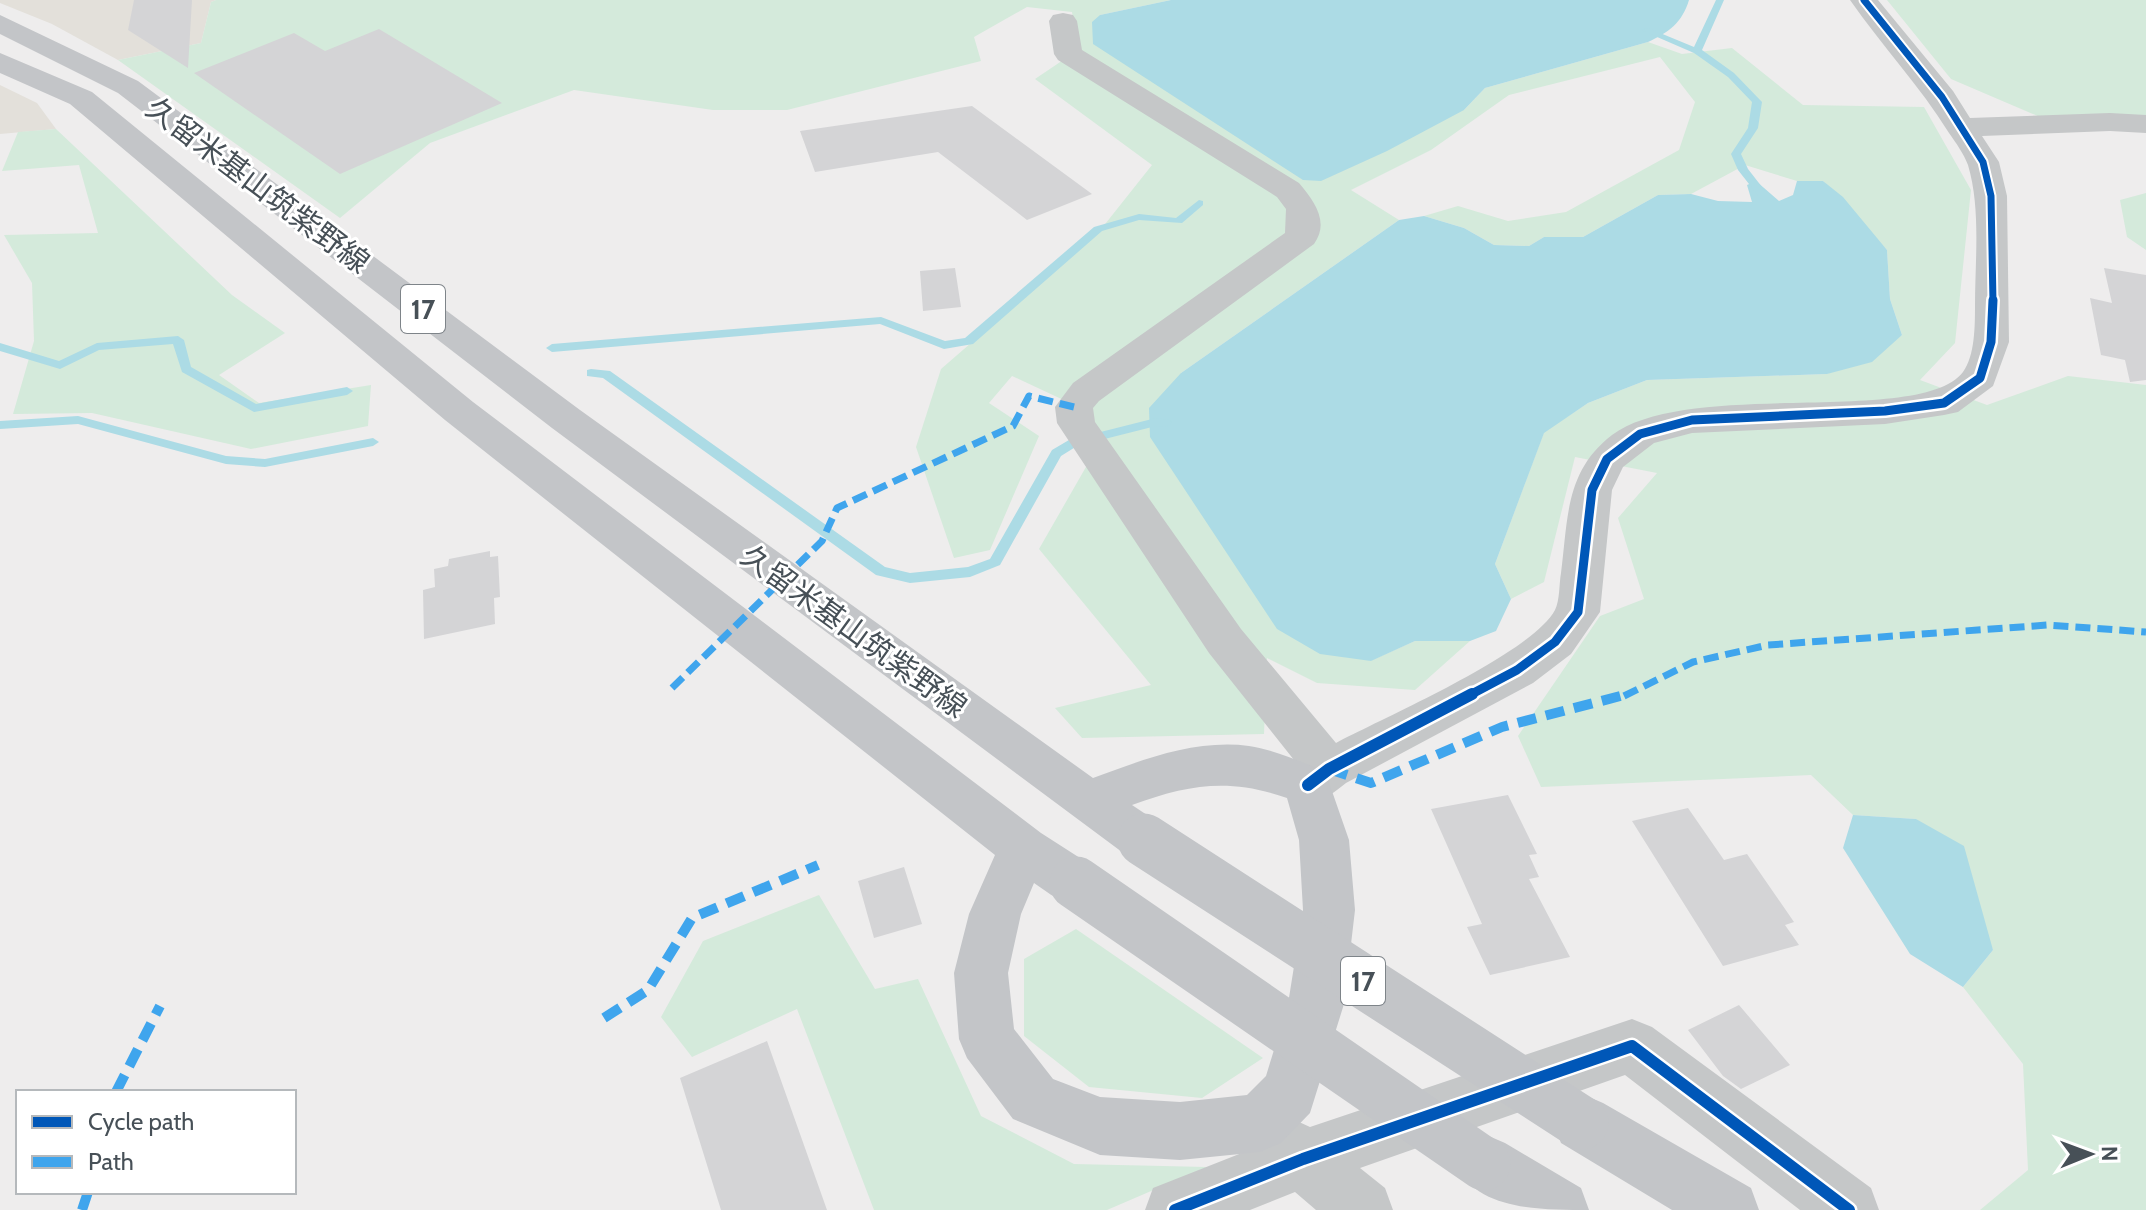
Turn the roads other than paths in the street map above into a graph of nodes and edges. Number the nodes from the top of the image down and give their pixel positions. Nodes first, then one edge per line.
1 (1864, 0) edge
2 (1063, 21) dead end
3 (0, 23) edge
4 (0, 62) edge
5 (2146, 124) edge
6 (1964, 127) junction
7 (1318, 777) junction
8 (1087, 801) junction
9 (1023, 848) junction
10 (1281, 1141) junction
11 (1175, 1210) edge
12 (1363, 1210) edge
13 (1559, 1210) edge
14 (1729, 1210) edge
15 (1849, 1210) edge

1 - 6 street
2 - 7 street
3 - 8 main road, 久留米基山筑紫野線 / 17
4 - 9 main road, 久留米基山筑紫野線 / 17
5 - 6 street
6 - 7 street
7 - 8 main road
7 - 10 main road
8 - 14 main road, 久留米基山筑紫野線 / 17, bridge
9 - 10 main road
9 - 13 main road, 久留米基山筑紫野線 / 17, bridge
10 - 11 street
10 - 12 street
10 - 15 street

